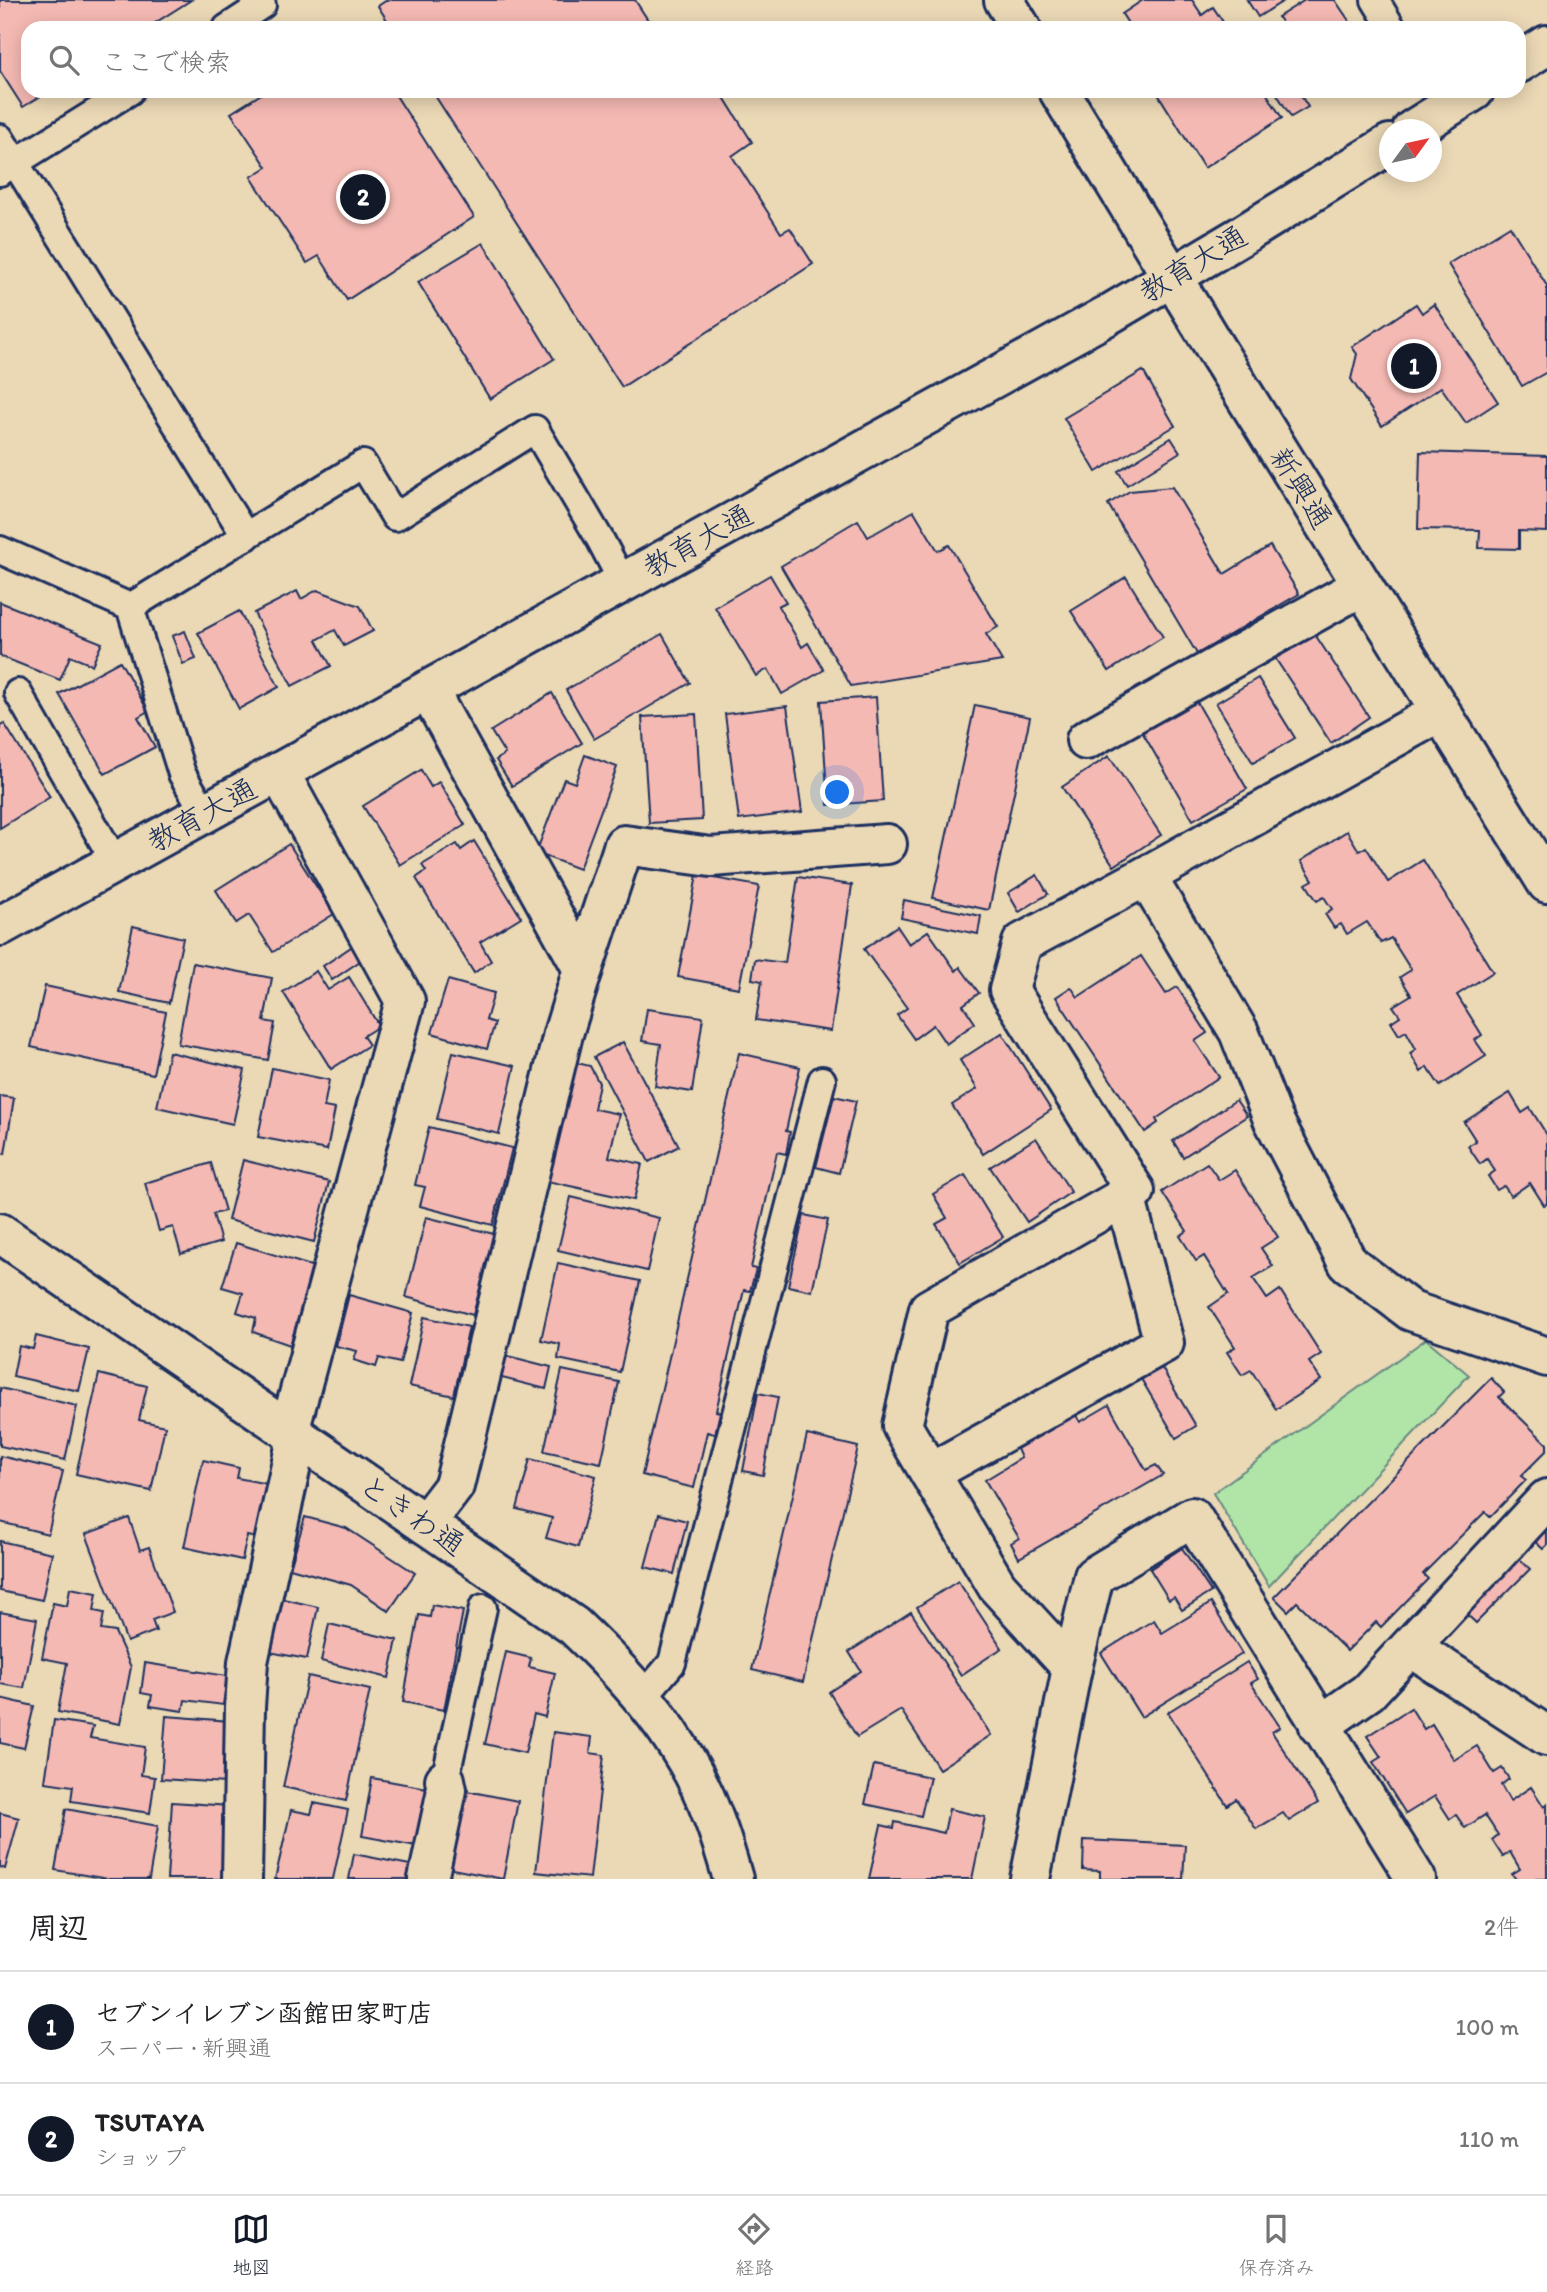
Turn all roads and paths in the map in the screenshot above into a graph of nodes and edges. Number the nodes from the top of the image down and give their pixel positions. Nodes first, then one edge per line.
1 (1004, 0) edge
2 (1377, 1) edge
3 (262, 5) dead end
4 (238, 21) edge
5 (1017, 21) edge
6 (1388, 21) edge
7 (1547, 46) edge
8 (1526, 59) edge
9 (119, 98) edge
10 (1063, 98) edge
11 (1457, 98) edge
12 (1428, 110) edge
13 (0, 138) edge
14 (1379, 151) edge
15 (8, 167) edge
16 (1172, 277) junction
17 (246, 537) junction
18 (0, 550) edge
19 (623, 583) junction
20 (1362, 586) junction
21 (130, 607) junction
22 (428, 690) junction
23 (18, 693) dead end
24 (1440, 712) junction
25 (1086, 740) dead end
26 (279, 772) junction
27 (205, 813) junction
28 (887, 844) dead end
29 (116, 862) junction
30 (1146, 876) junction
31 (1547, 883) edge
32 (0, 926) edge
33 (583, 969) junction
34 (822, 1080) dead end
35 (1125, 1196) junction
36 (0, 1233) edge
37 (1547, 1357) edge
38 (293, 1435) junction
39 (930, 1473) junction
40 (1547, 1499) edge
41 (425, 1524) junction
42 (483, 1608) dead end
43 (1411, 1647) junction
44 (1072, 1668) junction
45 (643, 1697) junction
46 (1320, 1726) junction
47 (1547, 1736) edge
48 (445, 1780) joint
49 (242, 1879) edge
50 (428, 1879) edge
51 (733, 1879) edge
52 (1030, 1879) edge
53 (1416, 1879) edge

1 - 5 street
2 - 6 lane
3 - 4 lane
7 - 8 street
9 - 15 lane
10 - 16 street, 新興通
11 - 12 street
13 - 15 lane
14 - 16 street, 教育大通
15 - 17 lane
16 - 19 street, 教育大通
16 - 20 street, 新興通
17 - 19 lane
17 - 21 lane
18 - 21 lane
19 - 22 street, 教育大通
20 - 24 street, 新興通
20 - 25 street
21 - 27 lane
22 - 26 street, 教育大通
22 - 33 street
23 - 29 lane
24 - 30 street
24 - 31 street, 新興通
26 - 27 street, 教育大通
26 - 38 street
27 - 29 street, 教育大通
28 - 33 street
29 - 32 street, 教育大通
30 - 35 street
30 - 37 street
33 - 41 street
34 - 45 lane
35 - 39 street
35 - 39 street
36 - 38 street, ときわ通
38 - 41 street, ときわ通
38 - 49 street
39 - 44 street
40 - 43 street
41 - 45 street, ときわ通
42 - 48 lane
43 - 46 street
43 - 47 street
44 - 46 street
44 - 52 street
45 - 51 street, ときわ通
46 - 53 street
48 - 50 street

